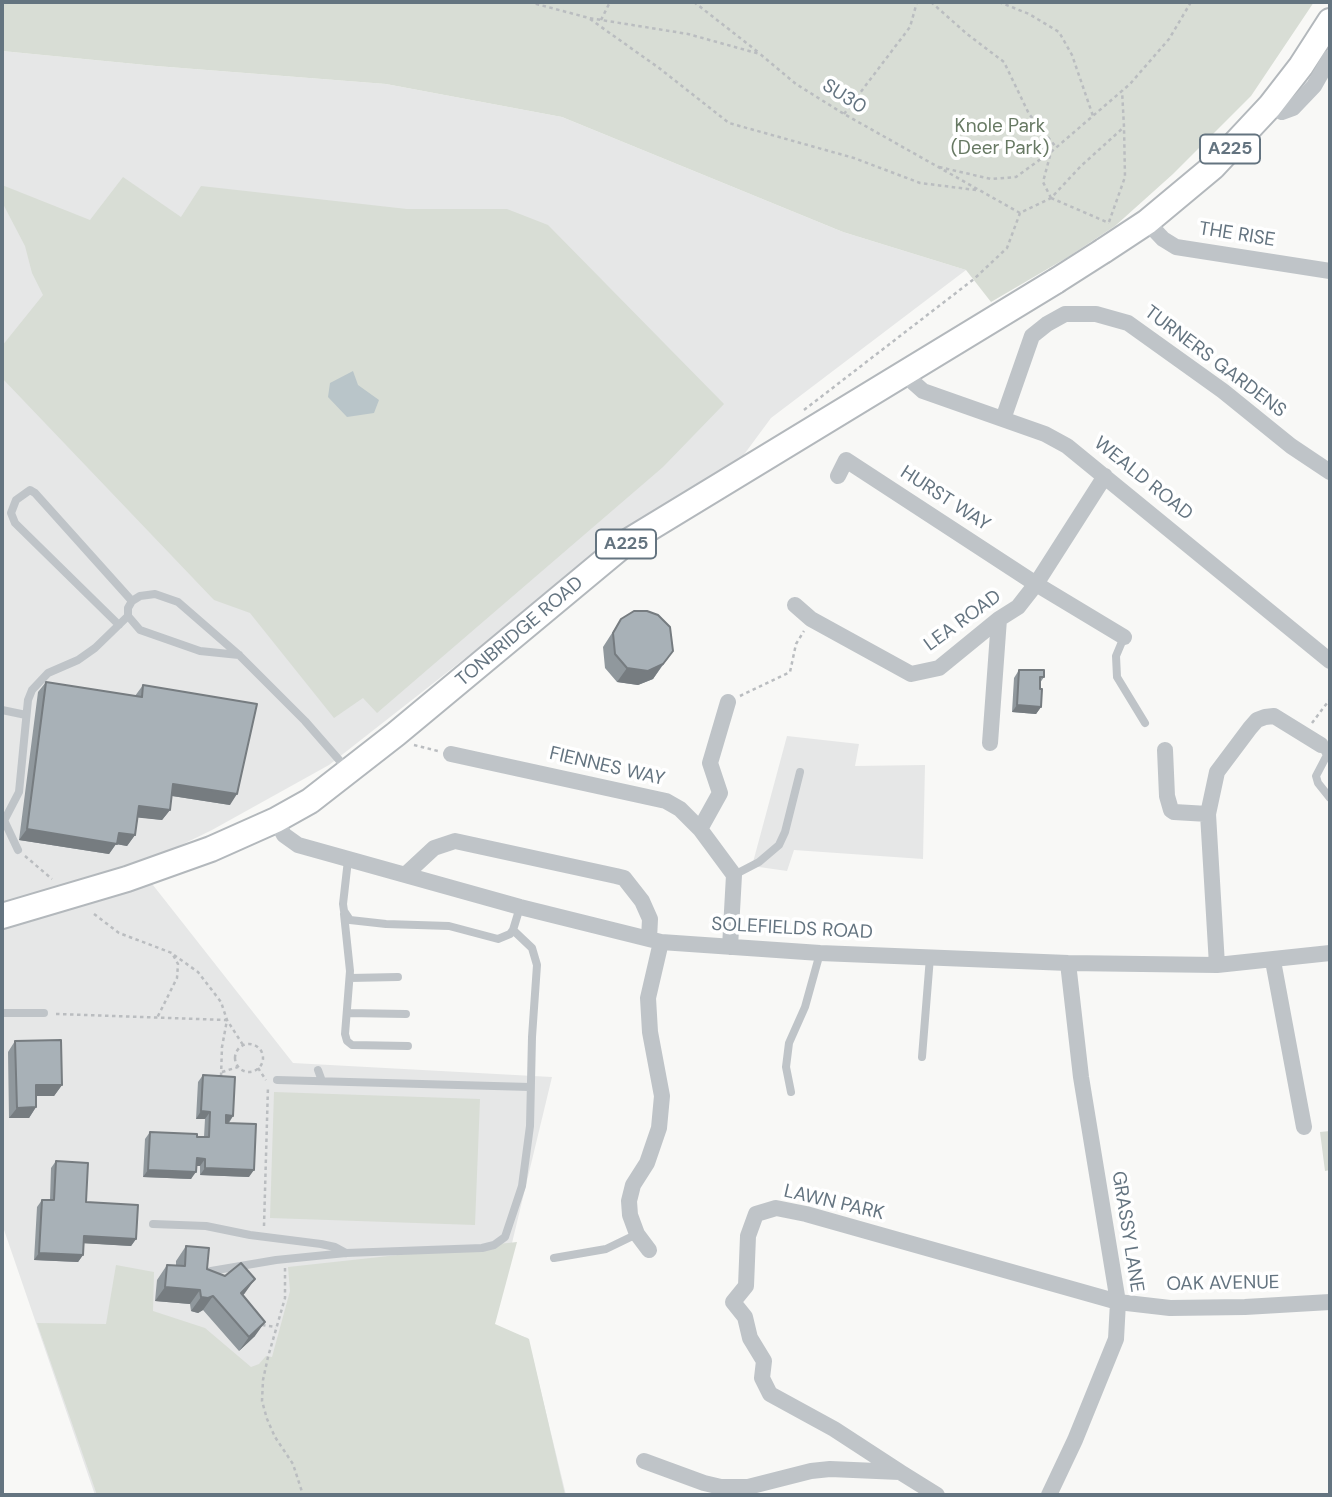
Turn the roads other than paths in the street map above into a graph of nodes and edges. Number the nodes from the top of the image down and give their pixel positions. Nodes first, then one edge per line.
1 (1330, 22) edge
2 (1330, 58) edge
3 (1270, 106) junction
4 (1129, 226) junction
5 (1330, 271) edge
6 (906, 372) junction
7 (1003, 419) junction
8 (1330, 472) edge
9 (838, 476) dead end
10 (1105, 476) junction
11 (1036, 584) junction
12 (132, 601) junction
13 (795, 605) dead end
14 (128, 616) junction
15 (999, 619) junction
16 (119, 625) junction
17 (1125, 636) joint
18 (239, 655) junction
19 (1330, 661) edge
20 (728, 702) road end
21 (2, 710) edge
22 (26, 715) junction
23 (1145, 723) dead end
24 (990, 743) dead end
25 (1321, 745) joint
26 (1165, 750) dead end
27 (451, 754) road end
28 (349, 771) junction
29 (800, 772) dead end
30 (1330, 798) edge
31 (1208, 814) junction
32 (3, 817) edge
33 (276, 820) junction
34 (700, 829) junction
35 (18, 850) road end
36 (348, 860) junction
37 (406, 874) junction
38 (734, 875) junction
39 (520, 907) junction
40 (344, 911) junction
41 (2, 916) edge
42 (513, 930) junction
43 (655, 941) junction
44 (730, 947) junction
45 (820, 953) junction
46 (1330, 953) edge
47 (930, 957) junction
48 (1273, 961) junction
49 (1068, 963) junction
50 (1217, 965) junction
51 (398, 977) dead end
52 (350, 978) junction
53 (2, 1013) edge
54 (44, 1013) road end
55 (346, 1013) junction
56 (406, 1014) dead end
57 (408, 1046) dead end
58 (922, 1057) dead end
59 (318, 1070) dead end
60 (277, 1080) dead end
61 (322, 1081) junction
62 (530, 1087) junction
63 (791, 1091) dead end
64 (1304, 1126) dead end
65 (153, 1224) dead end
66 (637, 1234) junction
67 (649, 1250) dead end
68 (346, 1253) junction
69 (554, 1258) dead end
70 (211, 1271) edge
71 (1118, 1302) junction
72 (1330, 1302) edge
73 (644, 1461) dead end
74 (900, 1472) junction
75 (937, 1495) edge
76 (1049, 1495) edge

1 - 3 main road, A225
2 - 3 street
3 - 4 main road, A225
4 - 5 street, THE RISE
4 - 6 main road, TONBRIDGE ROAD / A225, bridge
6 - 7 street, WEALD ROAD
6 - 28 main road, TONBRIDGE ROAD / A225
7 - 8 street, TURNERS GARDENS
7 - 10 street, WEALD ROAD
9 - 11 street, HURST WAY
10 - 11 street, LEA ROAD
10 - 19 street, WEALD ROAD
11 - 15 street, LEA ROAD
11 - 17 street, HURST WAY
12 - 14 lane
12 - 16 lane
12 - 18 lane
13 - 15 street, LEA ROAD
14 - 16 lane
14 - 18 lane
15 - 24 street
16 - 22 lane
17 - 23 lane
18 - 28 lane
20 - 34 street
21 - 22 lane
22 - 32 lane
25 - 30 lane
25 - 31 street
26 - 31 street
27 - 34 street, FIENNES WAY
28 - 33 main road, TONBRIDGE ROAD / A225
29 - 38 lane
31 - 50 street
32 - 35 lane
33 - 36 street, SOLEFIELDS ROAD
33 - 41 main road, TONBRIDGE ROAD / A225
34 - 38 street, FIENNES WAY
36 - 37 street, SOLEFIELDS ROAD
36 - 40 lane
37 - 39 street, SOLEFIELDS ROAD
37 - 43 street
38 - 44 street
39 - 42 lane
39 - 43 street, SOLEFIELDS ROAD
40 - 42 lane
40 - 52 lane
42 - 62 lane
43 - 44 street, SOLEFIELDS ROAD
43 - 66 street
44 - 45 street, SOLEFIELDS ROAD
45 - 47 street, SOLEFIELDS ROAD
45 - 63 lane
46 - 48 street, SOLEFIELDS ROAD
47 - 49 street, SOLEFIELDS ROAD
47 - 58 lane
48 - 50 street, SOLEFIELDS ROAD
48 - 64 street
49 - 50 street, SOLEFIELDS ROAD
49 - 71 street, GRASSY LANE
51 - 52 lane
52 - 55 lane
53 - 54 lane
55 - 56 lane
55 - 57 lane
59 - 61 lane
60 - 61 lane
61 - 62 lane
62 - 68 lane
65 - 68 lane
66 - 67 street
66 - 69 lane
68 - 70 lane
71 - 72 street, OAK AVENUE
71 - 74 street, LAWN PARK
71 - 76 street, GRASSY LANE
73 - 74 street
74 - 75 street

